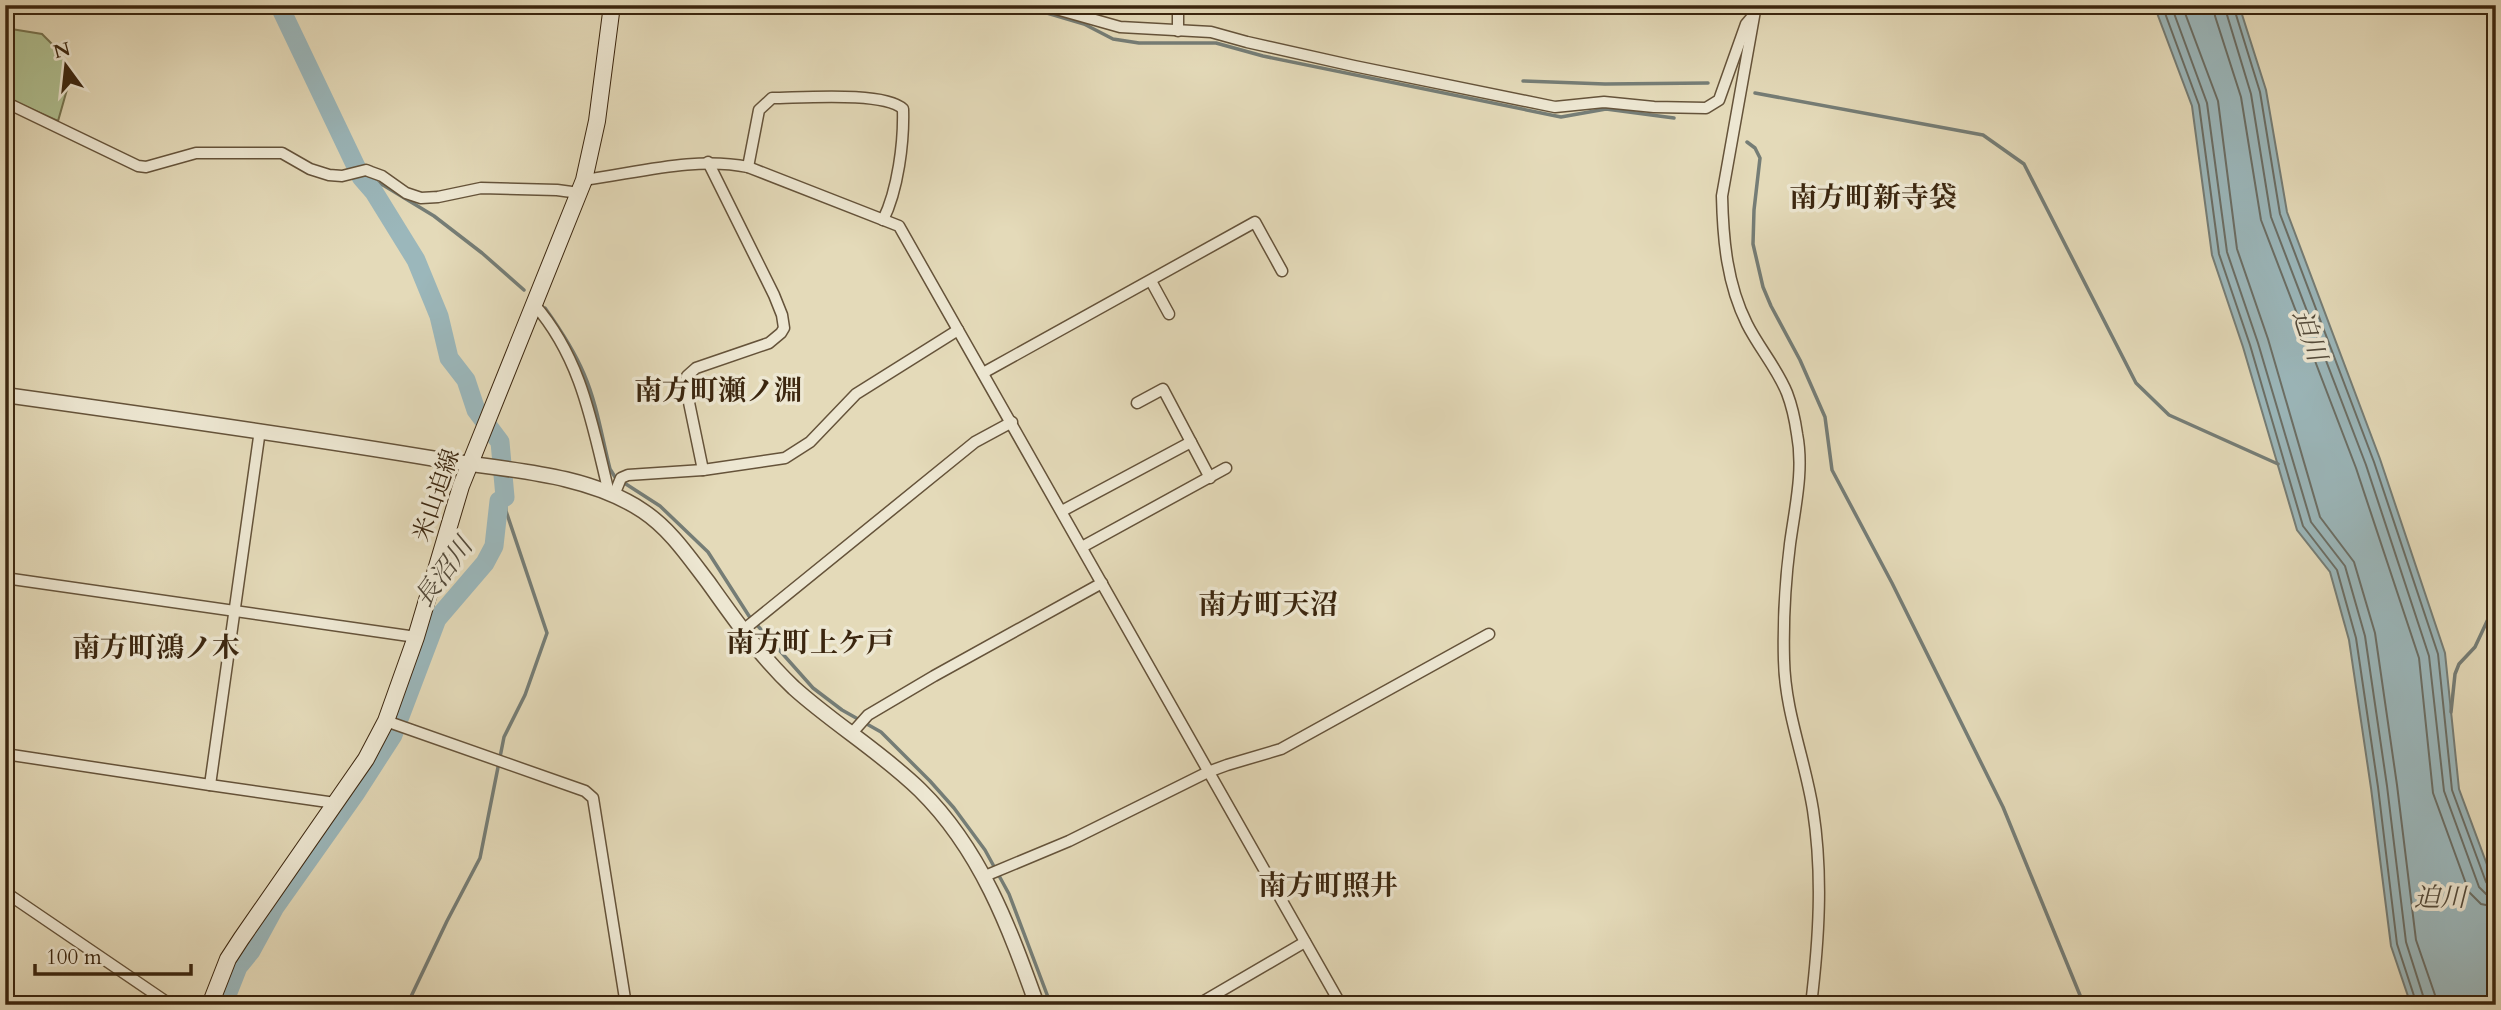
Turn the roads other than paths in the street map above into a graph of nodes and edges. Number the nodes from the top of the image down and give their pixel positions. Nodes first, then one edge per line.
1 (612, 5) edge
2 (1042, 5) edge
3 (1178, 5) edge
4 (1755, 9) edge
5 (1178, 31) junction
6 (5, 102) edge
7 (708, 162) junction
8 (748, 167) junction
9 (581, 187) junction
10 (883, 220) junction
11 (1282, 271) dead end
12 (1152, 281) junction
13 (534, 304) junction
14 (1169, 314) dead end
15 (958, 330) junction
16 (983, 373) junction
17 (5, 396) edge
18 (1137, 403) dead end
19 (1012, 422) junction
20 (260, 430) junction
21 (1191, 442) junction
22 (470, 465) junction
23 (1226, 468) dead end
24 (704, 470) junction
25 (1210, 478) junction
26 (616, 487) junction
27 (1062, 511) junction
28 (1082, 547) junction
29 (5, 578) edge
30 (1102, 583) junction
31 (235, 610) junction
32 (750, 625) junction
33 (1489, 634) dead end
34 (416, 637) junction
35 (393, 724) junction
36 (859, 725) junction
37 (5, 754) edge
38 (1208, 772) junction
39 (210, 785) junction
40 (335, 803) junction
41 (993, 873) junction
42 (5, 892) edge
43 (1305, 942) junction
44 (171, 1005) edge
45 (210, 1005) edge
46 (626, 1005) edge
47 (1037, 1005) edge
48 (1196, 1005) edge
49 (1341, 1005) edge
50 (1811, 1005) edge

1 - 9 main road, 米山迫線
2 - 5 street
3 - 5 street
4 - 5 street
4 - 50 street
6 - 9 street
7 - 8 street
7 - 9 street
7 - 24 street
8 - 10 street
8 - 10 street
9 - 13 main road, 米山迫線
10 - 15 street
11 - 12 street
12 - 14 street
12 - 16 street
13 - 22 main road, 米山迫線
13 - 26 street
15 - 16 street
15 - 24 street
16 - 19 street
17 - 20 street
18 - 21 street
19 - 27 street
19 - 32 street
20 - 22 street
20 - 31 street
21 - 25 street
21 - 27 street
22 - 26 street
22 - 34 main road, 米山迫線
23 - 25 street
24 - 26 street
25 - 28 street
26 - 32 street
27 - 28 street
28 - 30 street
29 - 31 street
30 - 36 street
30 - 38 street
31 - 34 street
31 - 39 street
32 - 36 street
33 - 38 street
34 - 35 main road, 米山迫線
35 - 40 main road, 米山迫線
35 - 46 street
36 - 41 street
37 - 39 street
38 - 41 street
38 - 43 street
39 - 40 street
40 - 45 main road, 米山迫線
41 - 47 street
42 - 44 street
43 - 48 street
43 - 49 street

